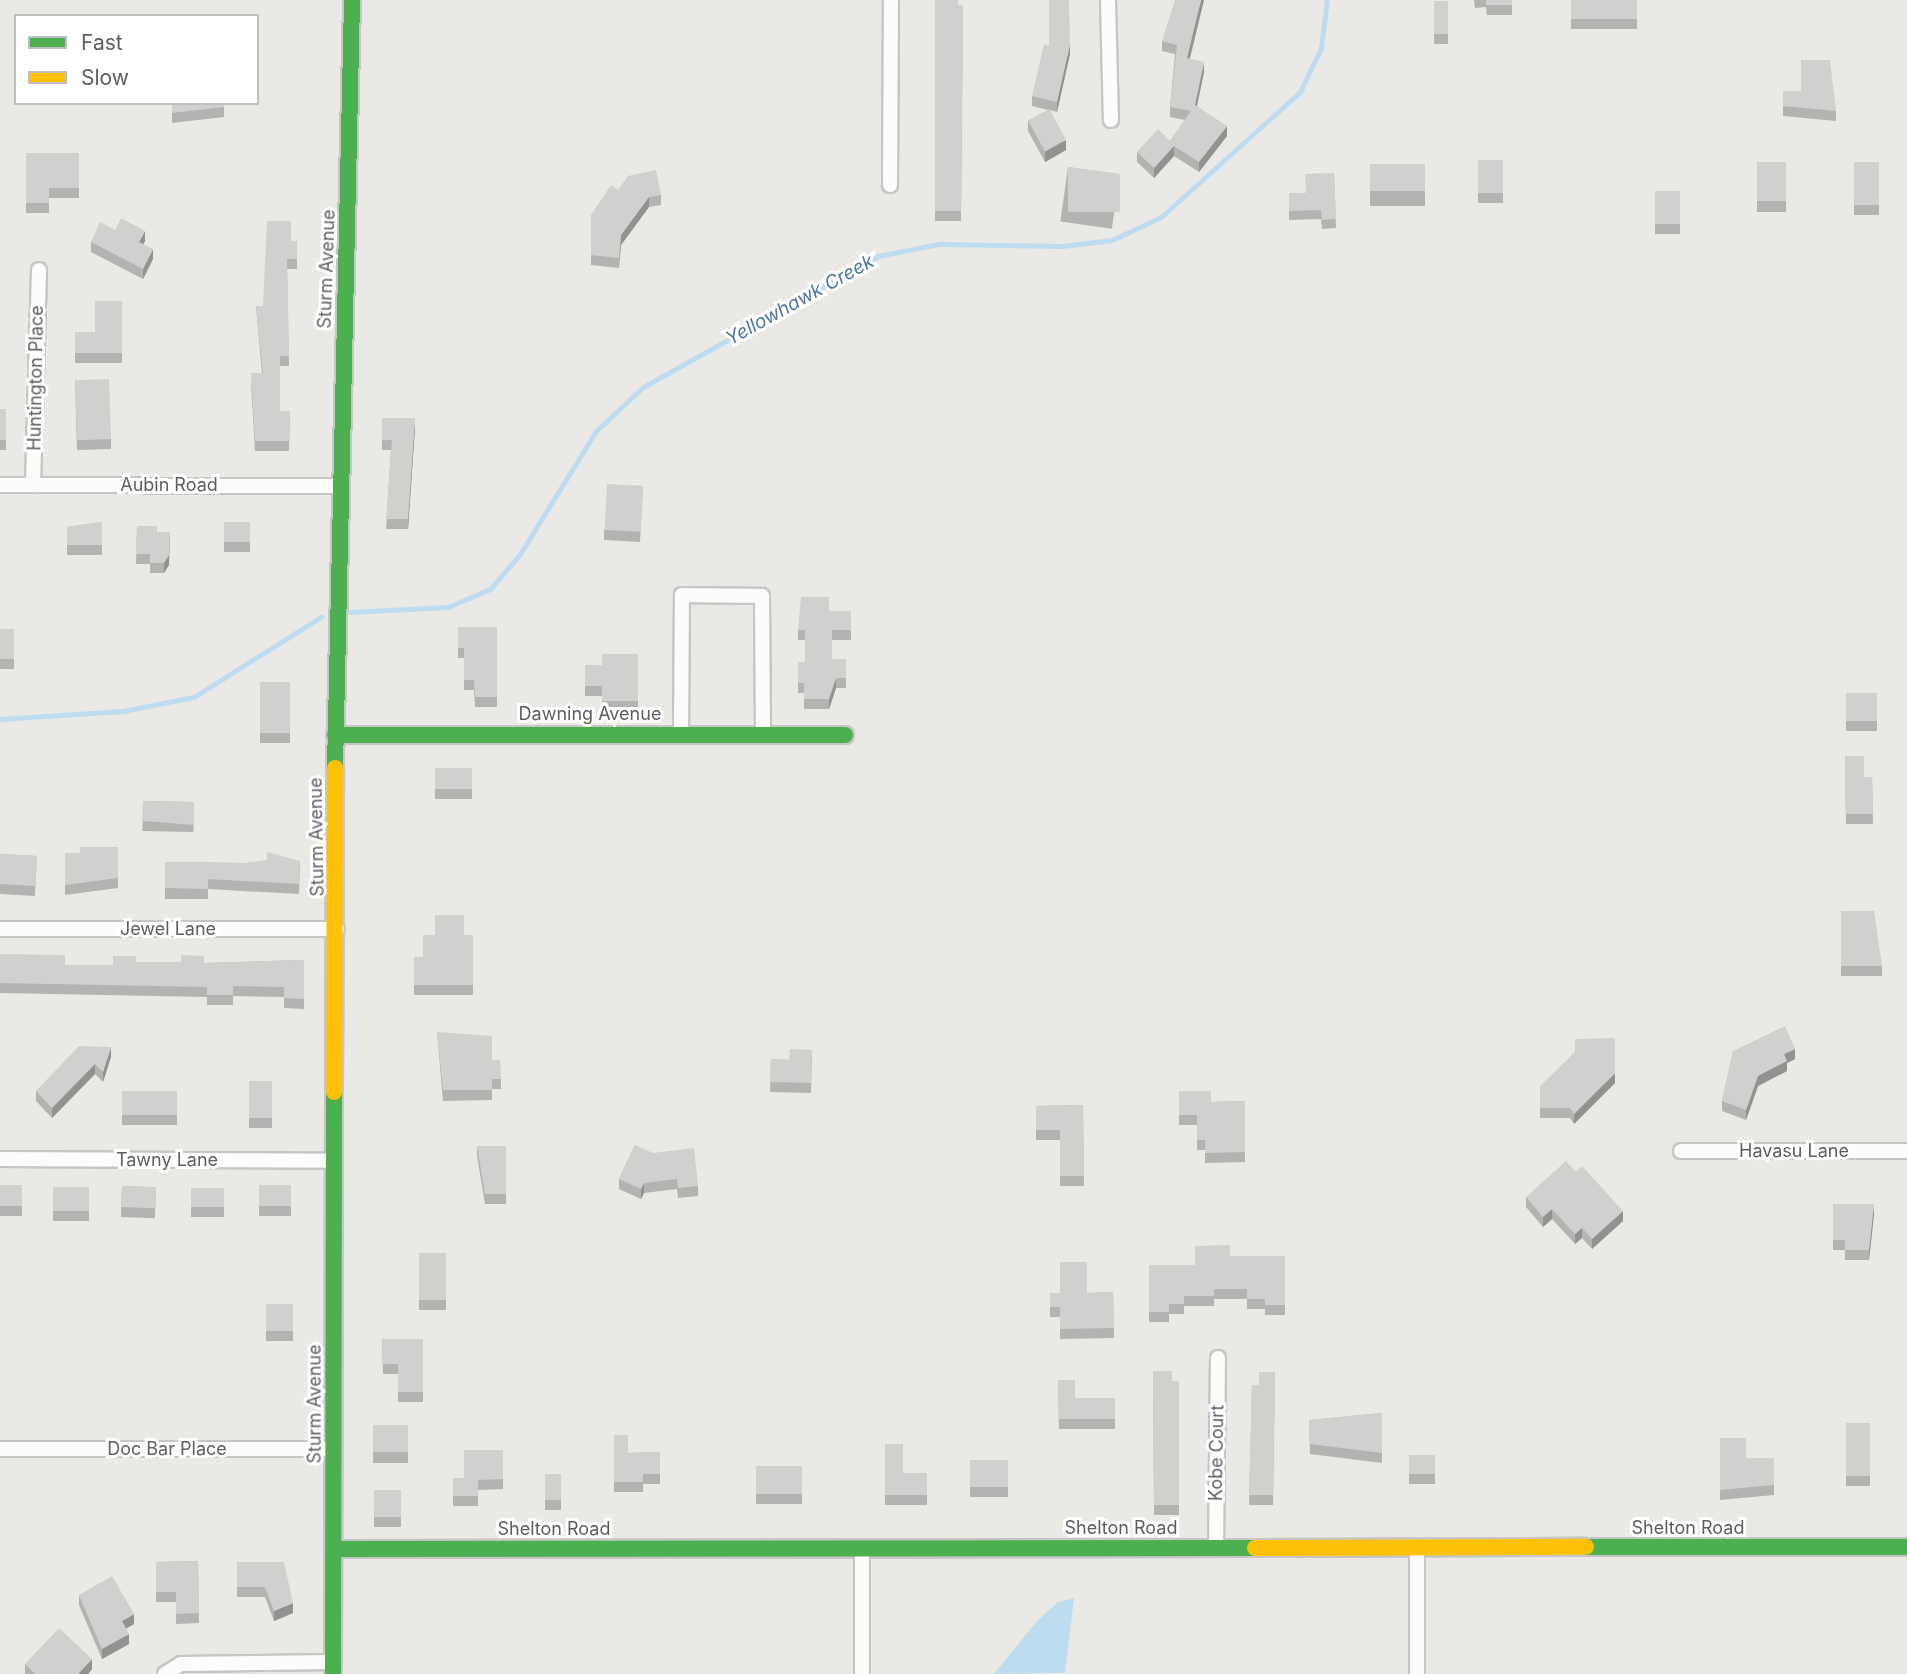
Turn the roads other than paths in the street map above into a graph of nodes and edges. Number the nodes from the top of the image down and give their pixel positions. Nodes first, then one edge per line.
1 (352, 0) edge
2 (891, 0) edge
3 (1108, 0) edge
4 (1111, 120) dead end
5 (890, 185) dead end
6 (38, 270) dead end
7 (0, 485) edge
8 (33, 485) junction
9 (338, 486) junction
10 (763, 732) junction
11 (681, 733) junction
12 (335, 735) junction
13 (845, 735) dead end
14 (0, 929) edge
15 (337, 929) junction
16 (1681, 1151) dead end
17 (1907, 1151) edge
18 (0, 1160) edge
19 (334, 1161) junction
20 (1218, 1359) dead end
21 (0, 1449) edge
22 (334, 1449) junction
23 (1417, 1547) junction
24 (1907, 1547) edge
25 (862, 1548) junction
26 (1216, 1548) junction
27 (334, 1549) junction
28 (333, 1668) edge
29 (165, 1674) edge
30 (862, 1674) edge
31 (1417, 1674) edge

1 - 9 street, Sturm Avenue
2 - 5 street
3 - 4 street
6 - 8 street, Huntington Place
7 - 8 street, Aubin Road
8 - 9 street, Aubin Road
9 - 12 street, Sturm Avenue
10 - 11 street, Dawning Avenue
10 - 11 street
10 - 13 street, Dawning Avenue
11 - 12 street, Dawning Avenue
12 - 15 street, Sturm Avenue
14 - 15 street, Jewel Lane
15 - 19 street, Sturm Avenue
16 - 17 street, Havasu Lane
18 - 19 street, Tawny Lane
19 - 22 street, Sturm Avenue
20 - 26 street, Kobe Court
21 - 22 street, Doc Bar Place
22 - 27 street, Sturm Avenue
23 - 24 street, Shelton Road
23 - 26 street, Shelton Road
23 - 31 street
25 - 26 street, Shelton Road
25 - 27 street, Shelton Road
25 - 30 street
27 - 28 street, Sturm Avenue
28 - 29 street

